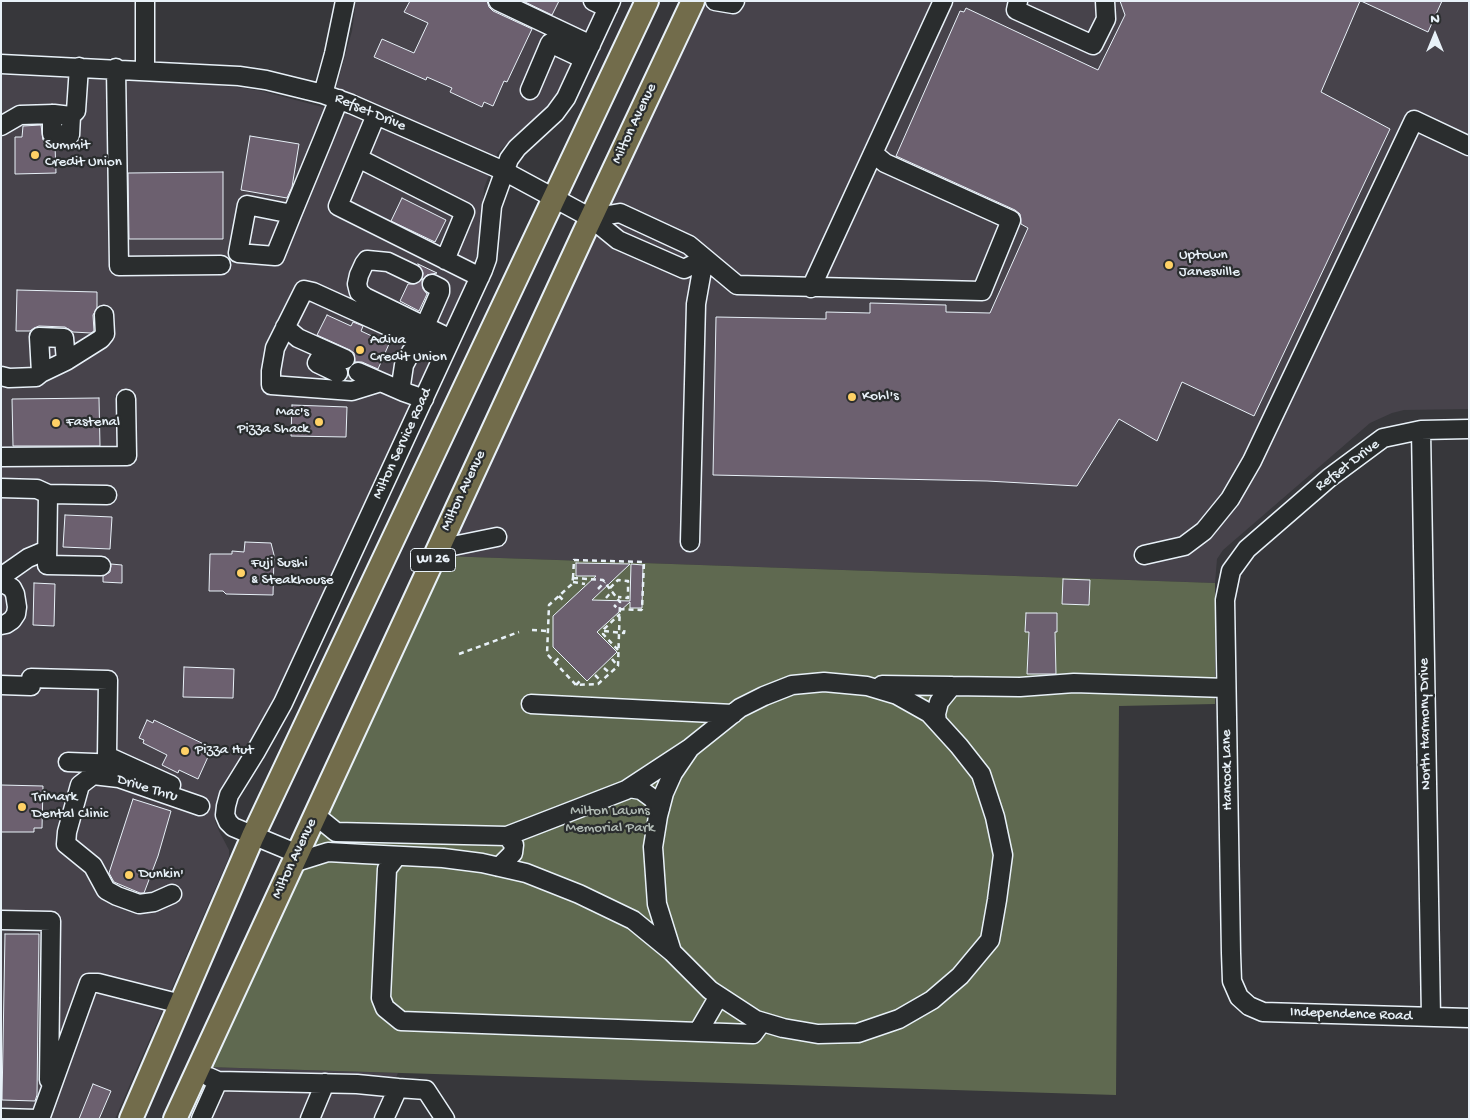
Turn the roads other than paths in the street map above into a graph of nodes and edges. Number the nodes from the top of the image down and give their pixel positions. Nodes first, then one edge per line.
1 (145, 1) edge
2 (345, 1) edge
3 (498, 1) edge
4 (647, 1) edge
5 (693, 1) edge
6 (715, 1) edge
7 (943, 1) edge
8 (1105, 1) edge
9 (734, 3) edge
10 (604, 4) edge
11 (1017, 5) edge
12 (587, 52) junction
13 (1, 64) edge
14 (79, 67) junction
15 (116, 68) junction
16 (145, 70) junction
17 (530, 90) dead end
18 (331, 97) junction
19 (376, 115) junction
20 (1, 126) edge
21 (1469, 146) edge
22 (873, 153) junction
23 (358, 158) junction
24 (504, 172) junction
25 (554, 198) junction
26 (292, 214) dead end
27 (590, 218) junction
28 (704, 259) junction
29 (445, 260) junction
30 (221, 265) dead end
31 (413, 274) dead end
32 (480, 277) junction
33 (432, 284) dead end
34 (811, 288) junction
35 (104, 315) dead end
36 (283, 331) junction
37 (426, 335) junction
38 (448, 345) junction
39 (66, 361) junction
40 (40, 373) junction
41 (358, 373) tunnel mouth
42 (1, 376) edge
43 (381, 382) junction
44 (404, 392) junction
45 (126, 399) dead end
46 (424, 399) junction
47 (1469, 429) edge
48 (1421, 430) junction
49 (1, 457) edge
50 (1, 488) edge
51 (48, 494) junction
52 (107, 495) dead end
53 (497, 537) dead end
54 (690, 542) dead end
55 (1247, 548) joint
56 (438, 549) junction
57 (47, 550) junction
58 (1144, 555) dead end
59 (101, 566) dead end
60 (7, 579) edge
61 (1, 624) edge
62 (849, 684) junction
63 (1, 685) edge
64 (952, 686) junction
65 (1226, 688) junction
66 (531, 704) dead end
67 (733, 714) junction
68 (937, 722) junction
69 (690, 748) junction
70 (68, 762) dead end
71 (125, 764) junction
72 (629, 788) junction
73 (660, 810) junction
74 (315, 815) junction
75 (253, 836) junction
76 (507, 836) junction
77 (295, 858) junction
78 (392, 863) junction
79 (499, 867) junction
80 (172, 894) dead end
81 (1, 920) edge
82 (672, 952) junction
83 (720, 996) junction
84 (1239, 997) joint
85 (180, 1004) junction
86 (1431, 1017) junction
87 (1469, 1018) edge
88 (762, 1022) junction
89 (698, 1032) junction
90 (196, 1072) junction
91 (218, 1081) junction
92 (325, 1083) junction
93 (398, 1088) junction
94 (49, 1093) junction
95 (1, 1118) edge
96 (39, 1119) edge
97 (131, 1119) edge
98 (175, 1119) edge
99 (201, 1119) edge
100 (310, 1119) edge
101 (384, 1119) edge
102 (445, 1119) edge

1 - 16 street
2 - 18 street
3 - 12 street
4 - 25 main road, WI 26
5 - 27 main road, Milton Avenue / WI 26
6 - 9 street
7 - 22 street
8 - 11 street
10 - 12 street, Milton Service Road
12 - 17 street
12 - 24 street, Milton Service Road
13 - 14 street, Refset Drive
14 - 15 street, Refset Drive
14 - 20 street
15 - 16 street, Refset Drive
15 - 30 street
16 - 18 street, Refset Drive
18 - 19 street, Refset Drive
18 - 26 street
19 - 23 street
19 - 24 street, Refset Drive
21 - 58 street
22 - 34 street
22 - 34 street
23 - 29 street
23 - 29 street
24 - 25 street, Refset Drive
24 - 32 street, Milton Service Road
25 - 27 street, Refset Drive
25 - 75 main road, WI 26
27 - 28 street
27 - 28 street, Refset Drive
27 - 56 main road, Milton Avenue / WI 26
28 - 34 street
28 - 54 street
29 - 32 street
31 - 37 street
32 - 38 street, Milton Service Road
33 - 37 street
35 - 39 street
36 - 36 street
36 - 37 street
36 - 43 street
37 - 38 street
37 - 44 street
38 - 46 street, Milton Service Road
39 - 40 street
39 - 40 street
40 - 42 street
41 - 43 street
43 - 44 street
44 - 46 street
45 - 49 street
46 - 75 street, Milton Service Road
47 - 48 street, Refset Drive
48 - 55 street, Refset Drive
48 - 86 street, North Harmony Drive
50 - 51 street
51 - 52 street
51 - 57 street
53 - 56 street
55 - 65 street, Hancock Lane
56 - 74 main road, Milton Avenue / WI 26
57 - 59 street
57 - 60 street
60 - 61 street
62 - 64 street
62 - 67 street
62 - 68 street
63 - 71 street
64 - 65 street
64 - 68 street
65 - 84 street, Hancock Lane
66 - 67 street
67 - 69 street
68 - 88 street
69 - 72 street
69 - 73 street
70 - 71 street
71 - 80 street, Drive Thru
72 - 73 street
72 - 76 street
73 - 82 street
74 - 76 street
74 - 77 main road, Milton Avenue / WI 26
75 - 77 street, Milton Service Road
75 - 85 main road, WI 26
76 - 79 street
77 - 78 street
77 - 90 main road, Milton Avenue / WI 26
78 - 79 street
78 - 89 street
79 - 82 street
81 - 94 street
82 - 83 street
83 - 88 street
83 - 89 street
84 - 86 street, Independence Road
85 - 94 street
85 - 97 main road, WI 26
86 - 87 street, Independence Road
88 - 89 street
90 - 91 street
90 - 98 main road, Milton Avenue / WI 26
91 - 92 street
91 - 99 street
92 - 93 street
92 - 100 street
93 - 101 street
93 - 102 street
94 - 96 street
95 - 96 street

